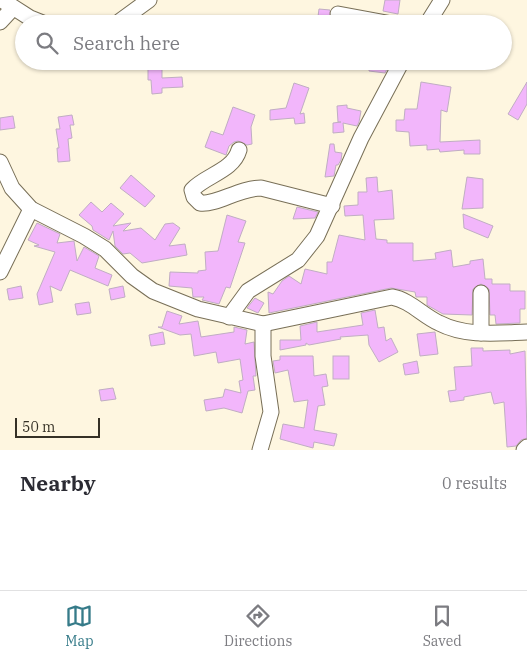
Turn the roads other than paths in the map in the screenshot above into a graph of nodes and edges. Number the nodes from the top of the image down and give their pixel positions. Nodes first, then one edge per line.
1 (149, 0) edge
2 (442, 0) edge
3 (8, 4) edge
4 (338, 14) dead end
5 (28, 15) edge
6 (128, 15) edge
7 (343, 15) edge
8 (433, 15) edge
9 (0, 22) edge
10 (397, 70) edge
11 (239, 150) dead end
12 (0, 162) edge
13 (332, 206) junction
14 (31, 208) junction
15 (0, 272) edge
16 (480, 294) dead end
17 (229, 317) junction
18 (263, 324) junction
19 (527, 332) edge
20 (480, 333) junction
21 (527, 448) edge
22 (260, 450) edge
23 (524, 450) edge

1 - 6 street
2 - 8 street
3 - 5 street
3 - 9 street
4 - 7 street
10 - 13 street
11 - 13 street
12 - 14 street
13 - 17 street
14 - 15 street
14 - 17 street
16 - 20 street
17 - 18 street
18 - 20 street
18 - 22 street
19 - 20 street
21 - 23 street

